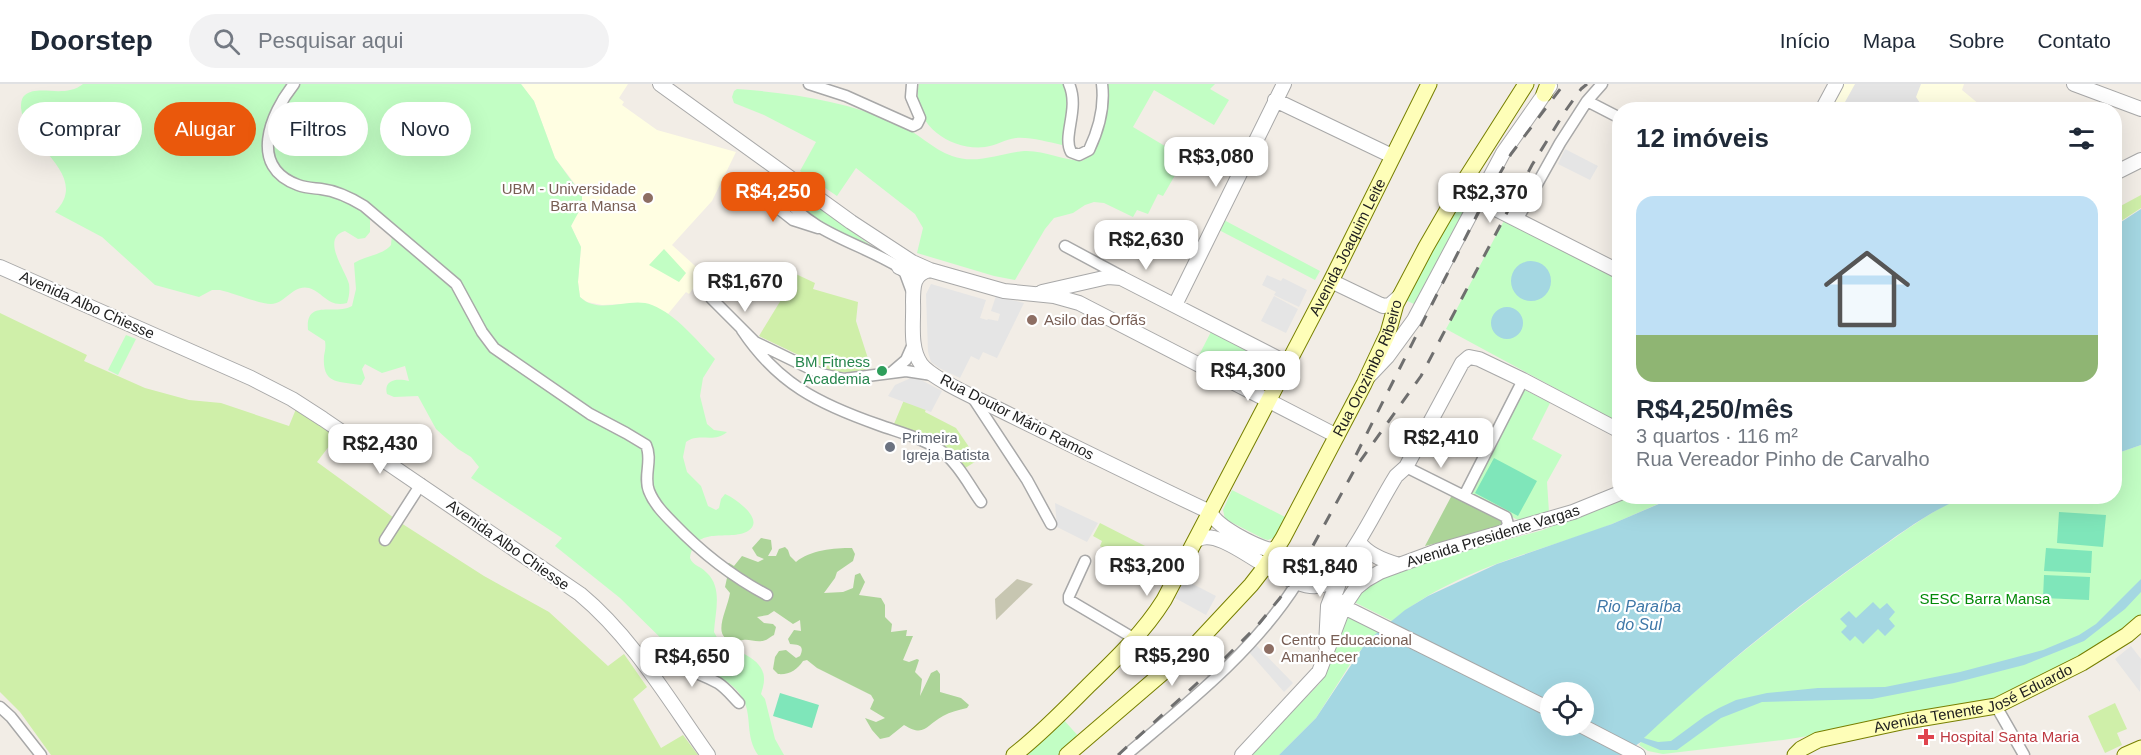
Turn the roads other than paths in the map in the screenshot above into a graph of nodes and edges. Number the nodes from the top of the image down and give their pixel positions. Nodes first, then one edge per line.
1 (294, 84) edge
2 (660, 84) edge
3 (809, 84) edge
4 (912, 84) edge
5 (1069, 84) edge
6 (1102, 84) edge
7 (1284, 84) edge
8 (1429, 84) edge
9 (1526, 84) edge
10 (1602, 84) edge
11 (1836, 84) edge
12 (2074, 84) edge
13 (1548, 87) edge
14 (1275, 100) junction
15 (1587, 101) junction
16 (1826, 102) edge
17 (2141, 109) edge
18 (1612, 114) edge
19 (1392, 156) junction
20 (2141, 160) edge
21 (2122, 170) edge
22 (1478, 200) junction
23 (1517, 220) junction
24 (818, 228) dead end
25 (1065, 246) dead end
26 (898, 260) junction
27 (0, 267) edge
28 (1612, 268) edge
29 (919, 278) junction
30 (1127, 279) junction
31 (1331, 281) junction
32 (1022, 294) junction
33 (1401, 295) junction
34 (711, 298) dead end
35 (1175, 305) junction
36 (914, 342) junction
37 (762, 350) junction
38 (1287, 363) junction
39 (892, 372) junction
40 (935, 376) junction
41 (1367, 377) junction
42 (1523, 380) junction
43 (971, 395) junction
44 (1267, 401) junction
45 (1612, 427) edge
46 (1337, 436) junction
47 (1406, 467) junction
48 (421, 484) junction
49 (1464, 496) junction
50 (1612, 496) edge
51 (981, 502) dead end
52 (1210, 512) junction
53 (1051, 524) dead end
54 (1504, 532) junction
55 (385, 540) dead end
56 (1197, 540) junction
57 (1278, 547) junction
58 (1355, 547) junction
59 (1085, 561) dead end
60 (1266, 565) junction
61 (1399, 565) junction
62 (1342, 575) junction
63 (1297, 583) junction
64 (767, 595) dead end
65 (1348, 608) junction
66 (2141, 623) edge
67 (1135, 639) junction
68 (1325, 660) junction
69 (644, 665) junction
70 (739, 703) dead end
71 (1540, 704) edge
72 (1996, 706) junction
73 (0, 707) edge
74 (1594, 732) edge
75 (2141, 748) edge
76 (41, 755) edge
77 (708, 755) edge
78 (1014, 755) edge
79 (1066, 755) edge
80 (1126, 755) edge
81 (1242, 755) edge
82 (1638, 755) edge
83 (1795, 755) edge
84 (2024, 755) edge
85 (2125, 755) edge

1 - 64 street
2 - 26 street
3 - 4 street
5 - 6 street
7 - 14 street
8 - 19 main road, Avenida Joaquim Leite
9 - 33 main road, Rua Orozimbo Ribeiro
10 - 15 street
11 - 16 street
12 - 17 street
13 - 22 street
14 - 19 street
14 - 35 street
15 - 18 street
15 - 23 street
19 - 31 main road, Avenida Joaquim Leite
20 - 21 street
22 - 23 street
22 - 41 street
23 - 28 street
24 - 26 street
25 - 30 street
26 - 29 street
26 - 29 street
27 - 48 street, Avenida Albo Chiesse
29 - 32 street
29 - 36 street, Rua Doutor Mário Ramos
30 - 32 street
30 - 35 street
31 - 33 street
31 - 38 main road, Avenida Joaquim Leite
32 - 44 street
33 - 41 main road, Rua Orozimbo Ribeiro
34 - 37 street
35 - 38 street
36 - 39 street
36 - 40 street, Rua Doutor Mário Ramos
37 - 39 street
37 - 51 street
38 - 44 main road, Avenida Joaquim Leite
39 - 40 street
40 - 43 street, Rua Doutor Mário Ramos
41 - 46 main road, Rua Orozimbo Ribeiro
42 - 45 street
42 - 47 street
42 - 49 street
43 - 52 street, Rua Doutor Mário Ramos
43 - 53 street
44 - 46 street
44 - 52 main road, Avenida Joaquim Leite
46 - 57 main road, Rua Orozimbo Ribeiro
47 - 49 street
47 - 58 street
48 - 55 street
48 - 69 street, Avenida Albo Chiesse
49 - 54 street
50 - 54 street, Avenida Presidente Vargas
52 - 56 main road, Avenida Joaquim Leite
52 - 57 street, Rua Doutor Mário Ramos
54 - 61 street, Avenida Presidente Vargas
56 - 60 street
56 - 67 main road, Avenida Joaquim Leite
57 - 60 main road, Rua Orozimbo Ribeiro
58 - 61 street
58 - 62 street
58 - 63 street
59 - 67 street
60 - 63 street
60 - 79 main road, Rua Orozimbo Ribeiro
61 - 65 street, Avenida Presidente Vargas
62 - 65 street
62 - 68 street
63 - 80 street
65 - 68 street
65 - 71 street
66 - 72 main road, Avenida Tenente José Eduardo
67 - 78 main road, Avenida Joaquim Leite
68 - 81 street
69 - 70 street
69 - 77 street, Avenida Albo Chiesse
72 - 83 main road, Avenida Tenente José Eduardo
72 - 84 street
73 - 76 street
74 - 82 street
75 - 85 main road

